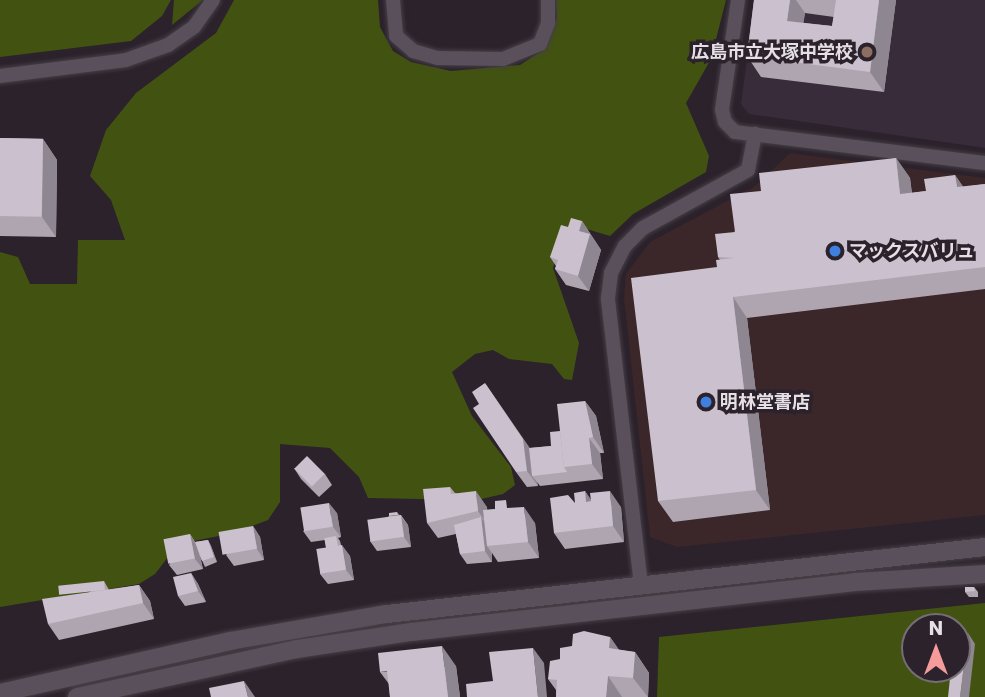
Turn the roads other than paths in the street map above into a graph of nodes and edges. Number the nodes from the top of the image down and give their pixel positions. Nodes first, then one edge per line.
1 (213, 0) edge
2 (393, 0) edge
3 (548, 0) edge
4 (738, 0) edge
5 (0, 76) edge
6 (755, 134) junction
7 (985, 163) edge
8 (985, 547) edge
9 (985, 574) edge
10 (641, 585) junction
11 (0, 693) edge
12 (77, 697) edge

1 - 5 street
2 - 3 street
4 - 6 street
6 - 7 street
6 - 10 street
8 - 10 street
9 - 12 street
10 - 11 street

